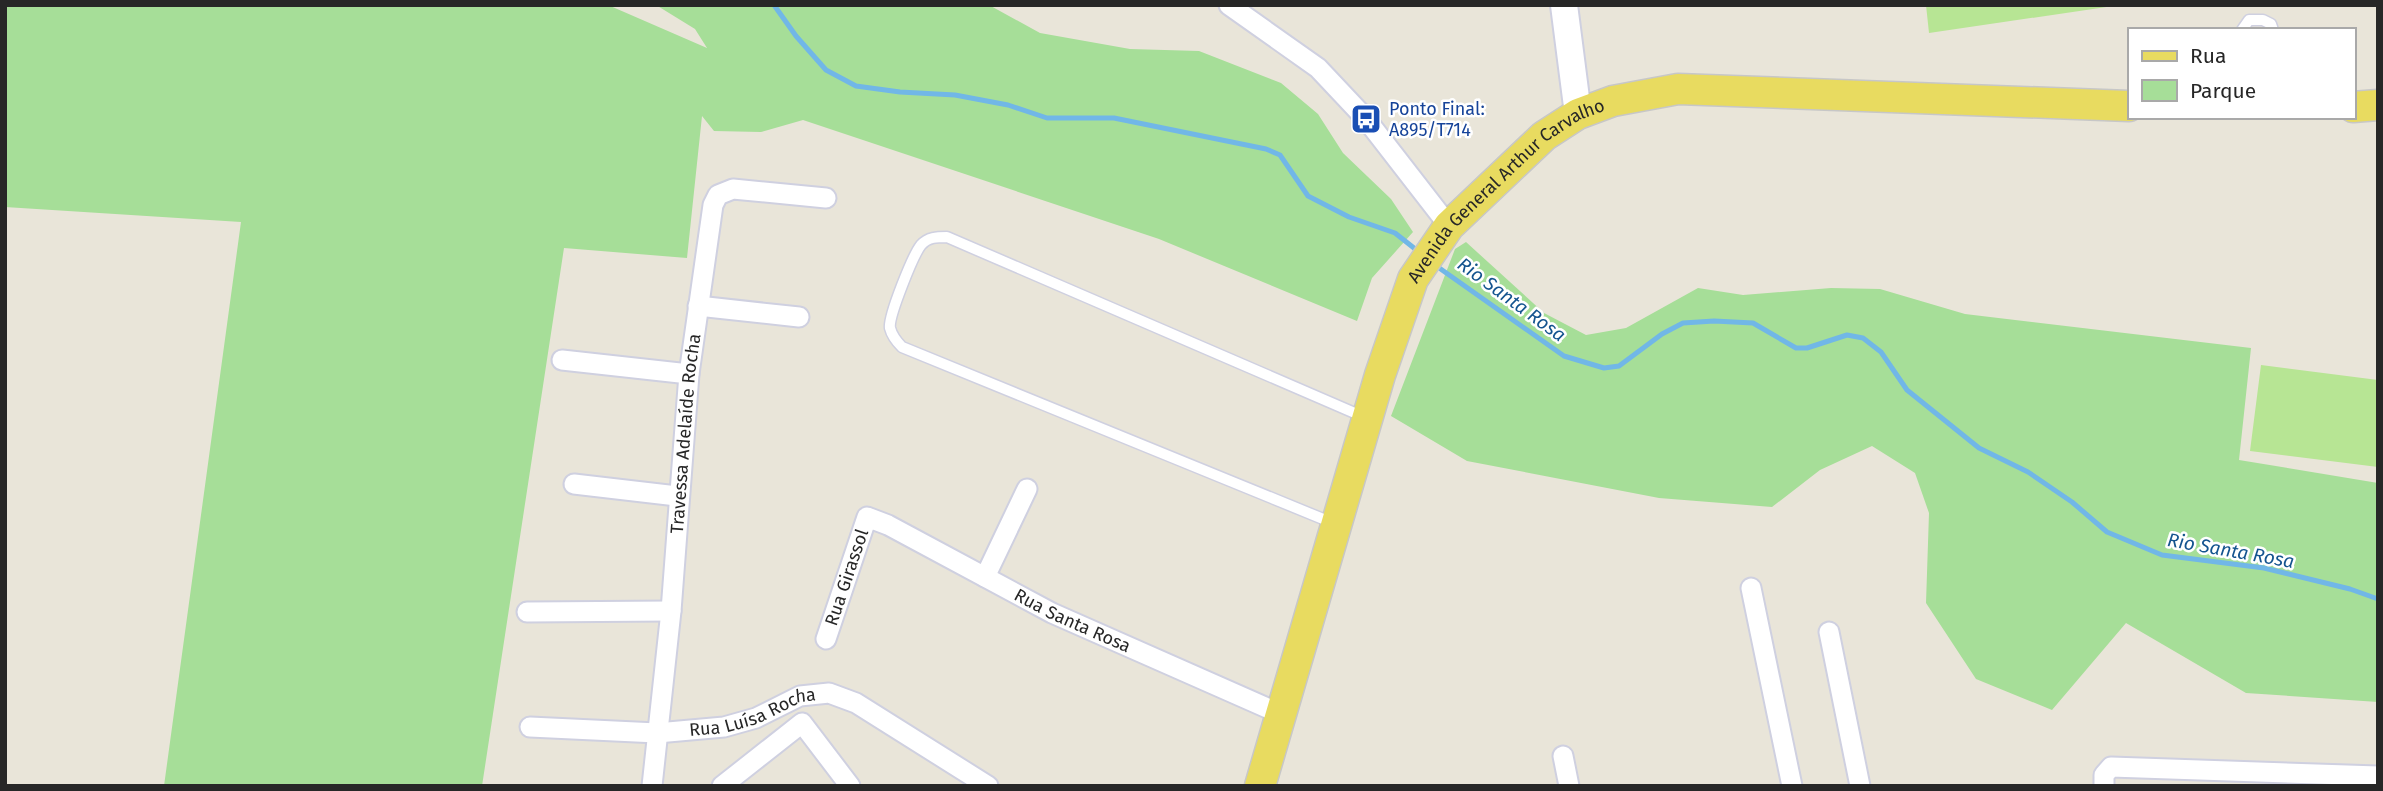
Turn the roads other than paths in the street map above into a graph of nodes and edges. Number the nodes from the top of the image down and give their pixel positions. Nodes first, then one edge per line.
1 (1229, 5) edge
2 (1564, 5) edge
3 (2243, 28) edge
4 (2272, 28) edge
5 (2378, 105) edge
6 (2128, 106) edge
7 (2355, 107) edge
8 (1578, 114) junction
9 (826, 198) dead end
10 (1443, 233) junction
11 (698, 306) junction
12 (799, 317) dead end
13 (562, 360) dead end
14 (689, 374) junction
15 (1367, 418) junction
16 (574, 484) dead end
17 (1027, 489) dead end
18 (677, 496) junction
19 (867, 517) joint
20 (1336, 524) junction
21 (985, 578) junction
22 (1751, 588) dead end
23 (671, 611) junction
24 (527, 612) dead end
25 (1829, 632) dead end
26 (825, 639) dead end
27 (1281, 714) junction
28 (530, 726) dead end
29 (657, 733) junction
30 (1563, 756) dead end
31 (2378, 776) edge
32 (652, 786) edge
33 (722, 786) edge
34 (850, 786) edge
35 (988, 786) edge
36 (1260, 786) edge
37 (1569, 786) edge
38 (1792, 786) edge
39 (1860, 786) edge
40 (2104, 786) edge

1 - 10 street
2 - 8 street
3 - 4 lane
5 - 7 main road
6 - 8 main road, Avenida General Arthur Carvalho
8 - 10 main road, Avenida General Arthur Carvalho
9 - 11 street, Travessa Adelaíde Rocha
10 - 15 main road, Avenida General Arthur Carvalho
11 - 12 street
11 - 14 street, Travessa Adelaíde Rocha
13 - 14 street
14 - 18 street, Travessa Adelaíde Rocha
15 - 20 main road, Avenida General Arthur Carvalho
15 - 20 lane
16 - 18 street
17 - 21 street
18 - 23 street, Travessa Adelaíde Rocha
19 - 21 street, Rua Santa Rosa
19 - 26 street, Rua Girassol
20 - 27 main road, Avenida General Arthur Carvalho
21 - 27 street, Rua Santa Rosa
22 - 38 street
23 - 24 street
23 - 29 street, Travessa Adelaíde Rocha
25 - 39 street
27 - 36 main road, Avenida General Arthur Carvalho
28 - 29 street, Rua Luísa Rocha
29 - 32 street, Travessa Adelaíde Rocha
29 - 35 street, Rua Luísa Rocha
30 - 37 street
31 - 40 street
33 - 34 street

